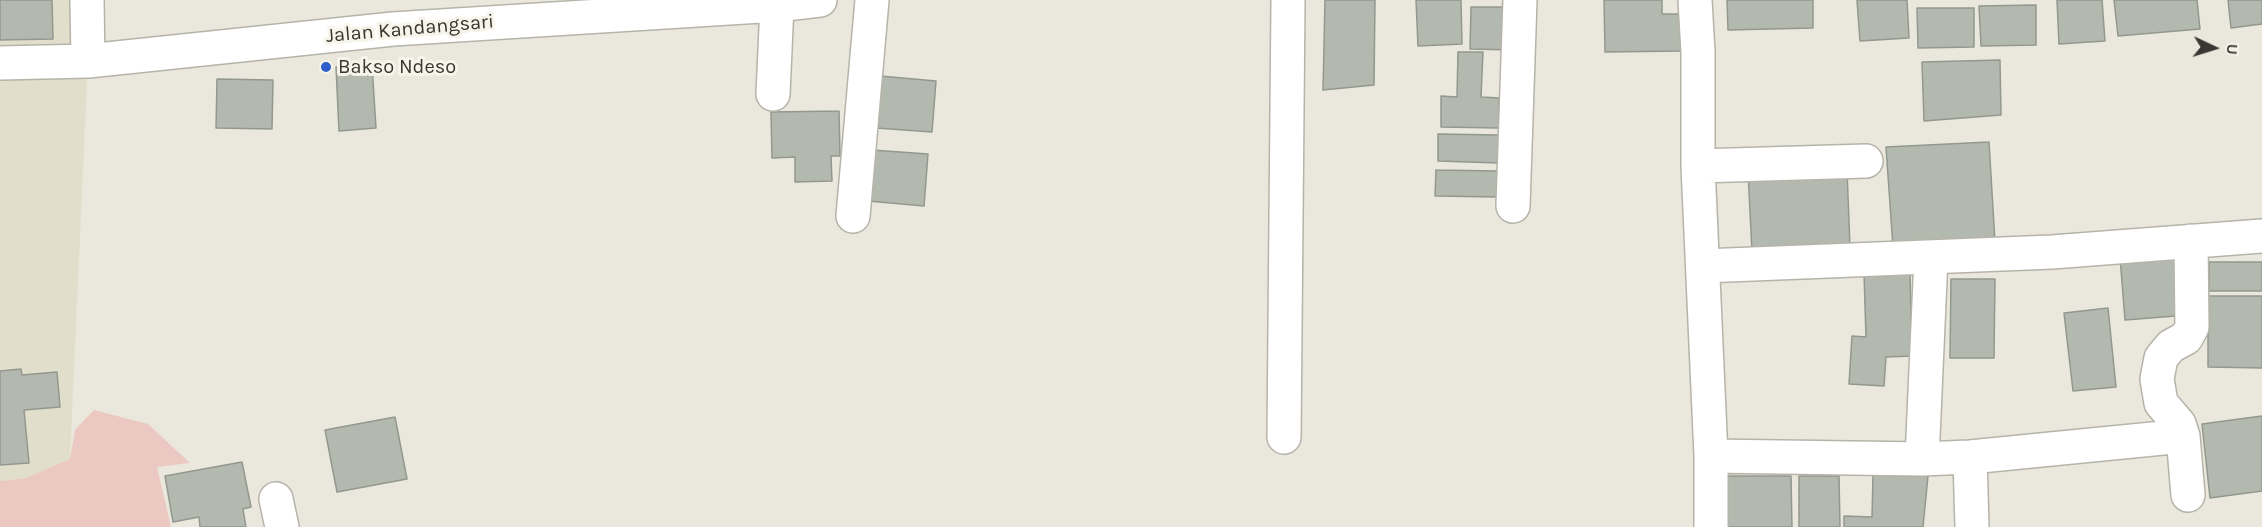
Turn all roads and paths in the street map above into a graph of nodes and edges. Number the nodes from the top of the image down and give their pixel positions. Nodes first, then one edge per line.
1 (87, 0) edge
2 (820, 0) edge
3 (872, 0) edge
4 (1288, 0) edge
5 (1520, 0) edge
6 (1695, 0) edge
7 (777, 5) junction
8 (88, 61) junction
9 (0, 63) edge
10 (773, 94) dead end
11 (1866, 161) dead end
12 (1698, 166) junction
13 (1513, 206) dead end
14 (853, 216) dead end
15 (2262, 236) edge
16 (2191, 241) junction
17 (1931, 258) junction
18 (1702, 266) junction
19 (2184, 436) junction
20 (1284, 437) dead end
21 (1711, 456) junction
22 (1970, 457) junction
23 (1922, 459) junction
24 (2188, 495) dead end
25 (1711, 527) edge
26 (1972, 527) edge

1 - 8 street
2 - 7 street, Jalan Kandangsari
3 - 14 street
4 - 20 street
5 - 13 street
6 - 12 street
7 - 8 street, Jalan Kandangsari
7 - 10 street
8 - 9 street, Jalan Kandangsari
11 - 12 street
12 - 18 street
15 - 16 street
16 - 17 street
16 - 19 street
17 - 18 street
17 - 23 street
18 - 21 street
19 - 22 street
19 - 24 street
21 - 23 street
21 - 25 street
22 - 23 street
22 - 26 street

